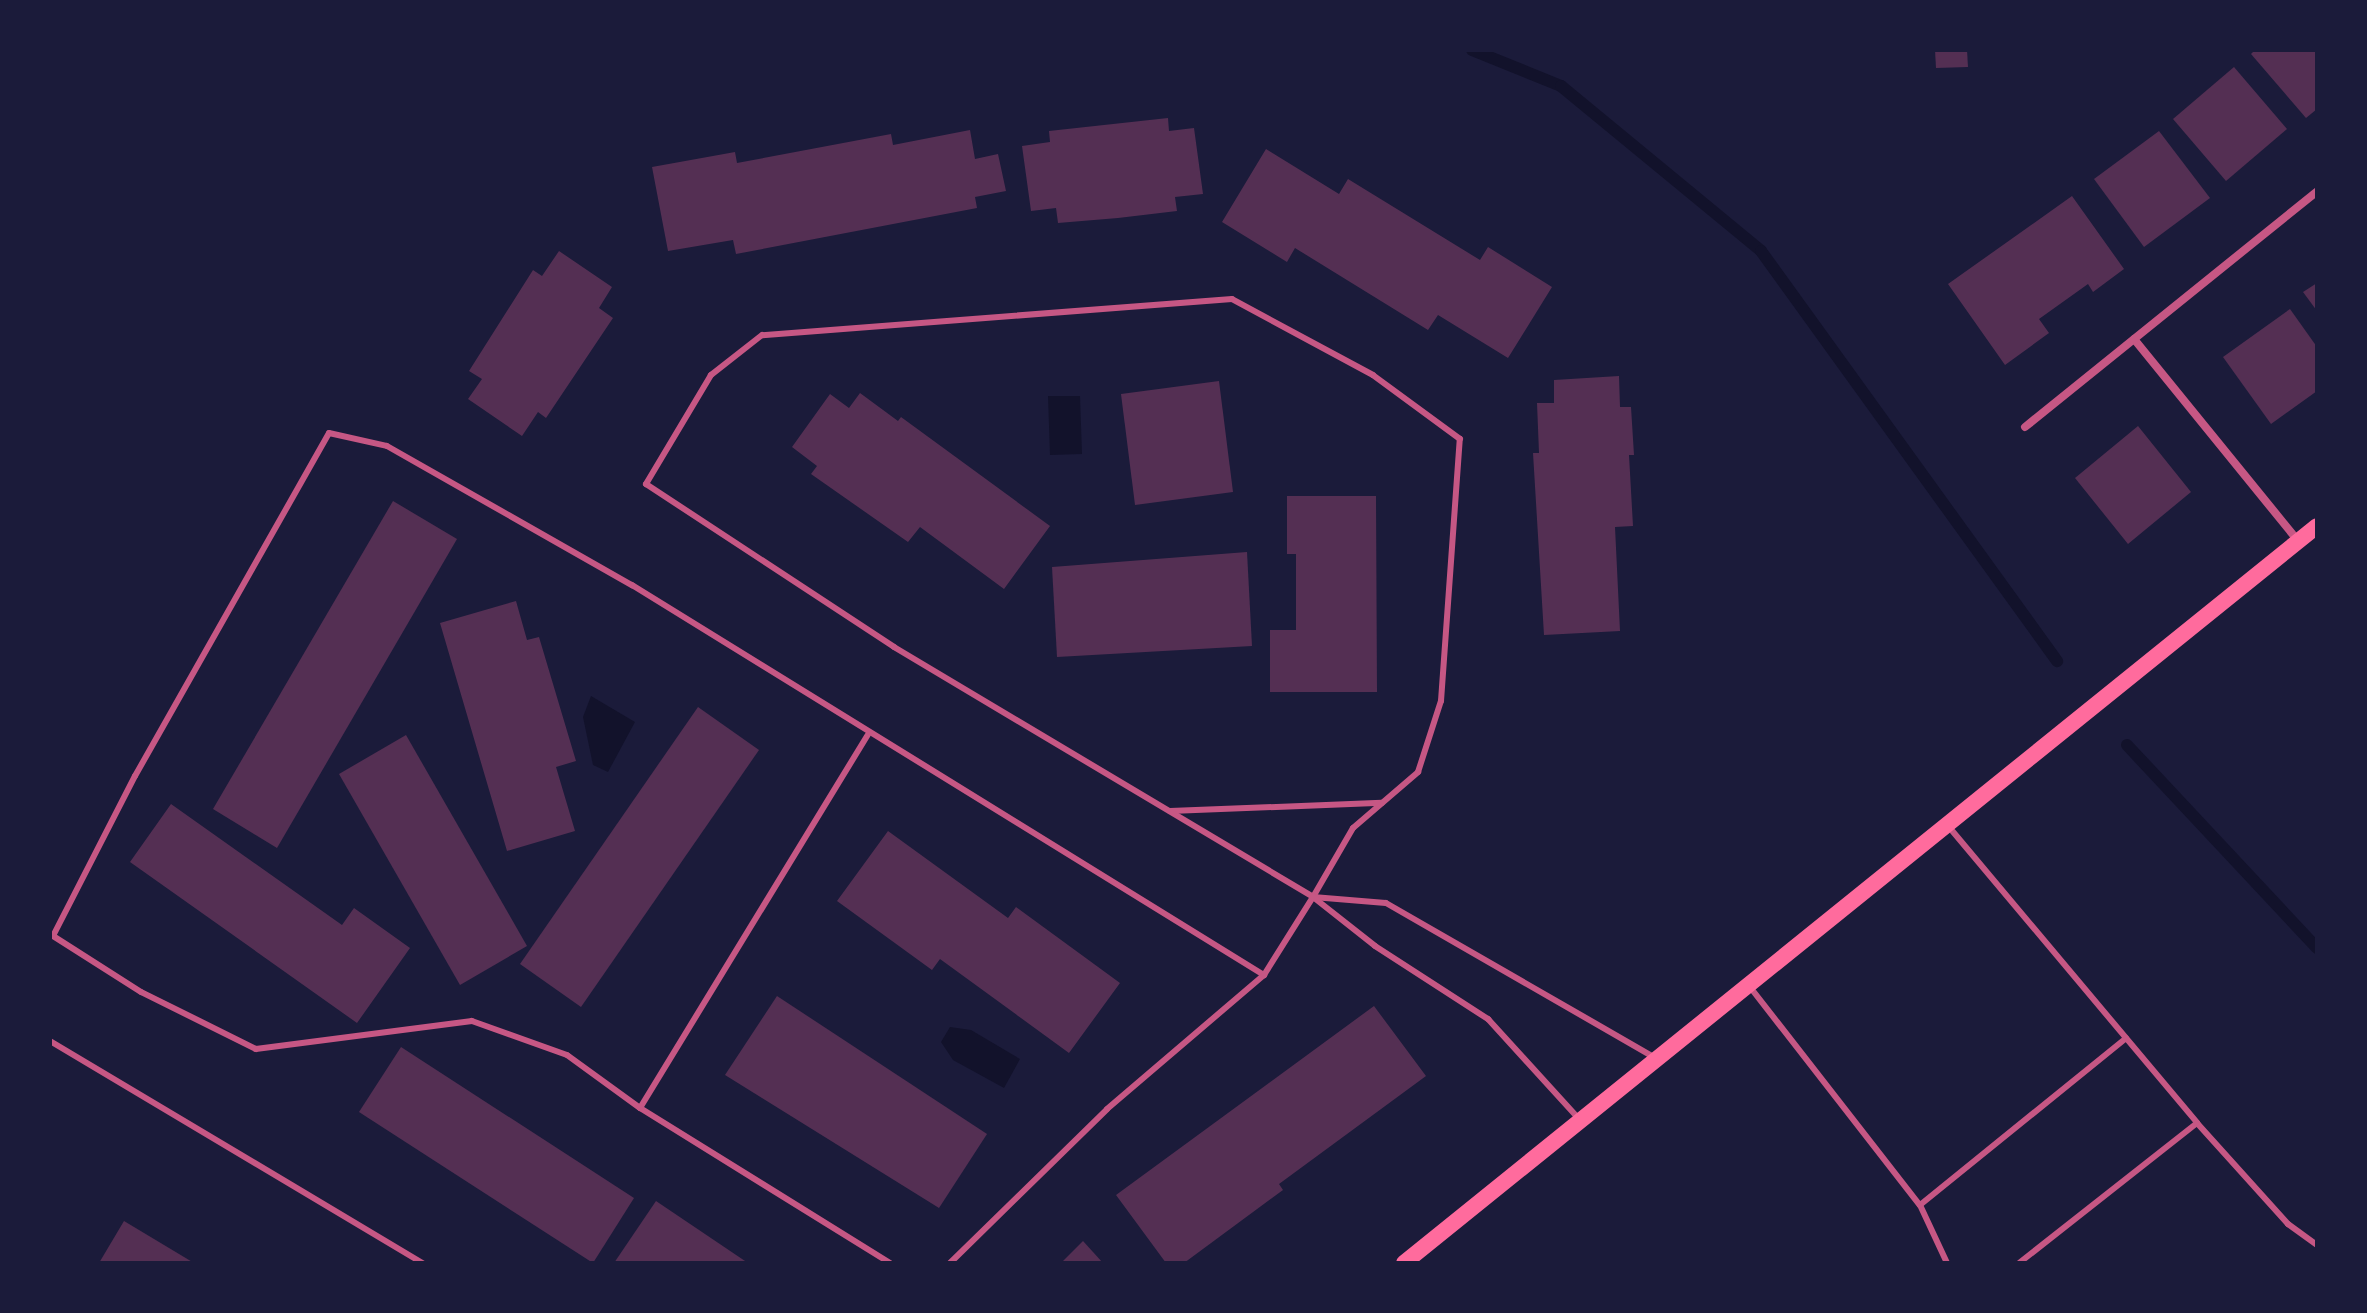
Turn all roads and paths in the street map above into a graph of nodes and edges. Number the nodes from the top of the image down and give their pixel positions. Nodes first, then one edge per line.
1 (2317, 191) edge
2 (2134, 339) junction
3 (2025, 427) dead end
4 (2317, 526) edge
5 (2298, 541) junction
6 (868, 735) junction
7 (1383, 803) junction
8 (1170, 811) junction
9 (1947, 825) junction
10 (1313, 897) junction
11 (1264, 975) junction
12 (1748, 985) junction
13 (2126, 1038) junction
14 (50, 1041) edge
15 (1657, 1059) junction
16 (640, 1108) junction
17 (1580, 1121) junction
18 (2197, 1123) junction
19 (1920, 1205) junction
20 (2317, 1245) edge
21 (423, 1263) edge
22 (890, 1263) edge
23 (950, 1263) edge
24 (1404, 1263) edge
25 (1947, 1263) edge
26 (2019, 1263) edge

1 - 2 street
2 - 3 street
2 - 5 street
4 - 5 main road
5 - 9 main road
6 - 11 lane
6 - 16 lane
6 - 16 lane
7 - 8 lane
7 - 8 lane
7 - 10 lane
8 - 10 lane
9 - 12 main road
9 - 13 lane
10 - 11 lane
10 - 15 lane
10 - 17 lane
11 - 23 lane
12 - 15 main road
12 - 19 lane
13 - 18 lane
13 - 19 lane
14 - 21 lane
15 - 17 main road
16 - 22 lane
17 - 24 main road
18 - 20 lane
18 - 26 lane
19 - 25 lane

